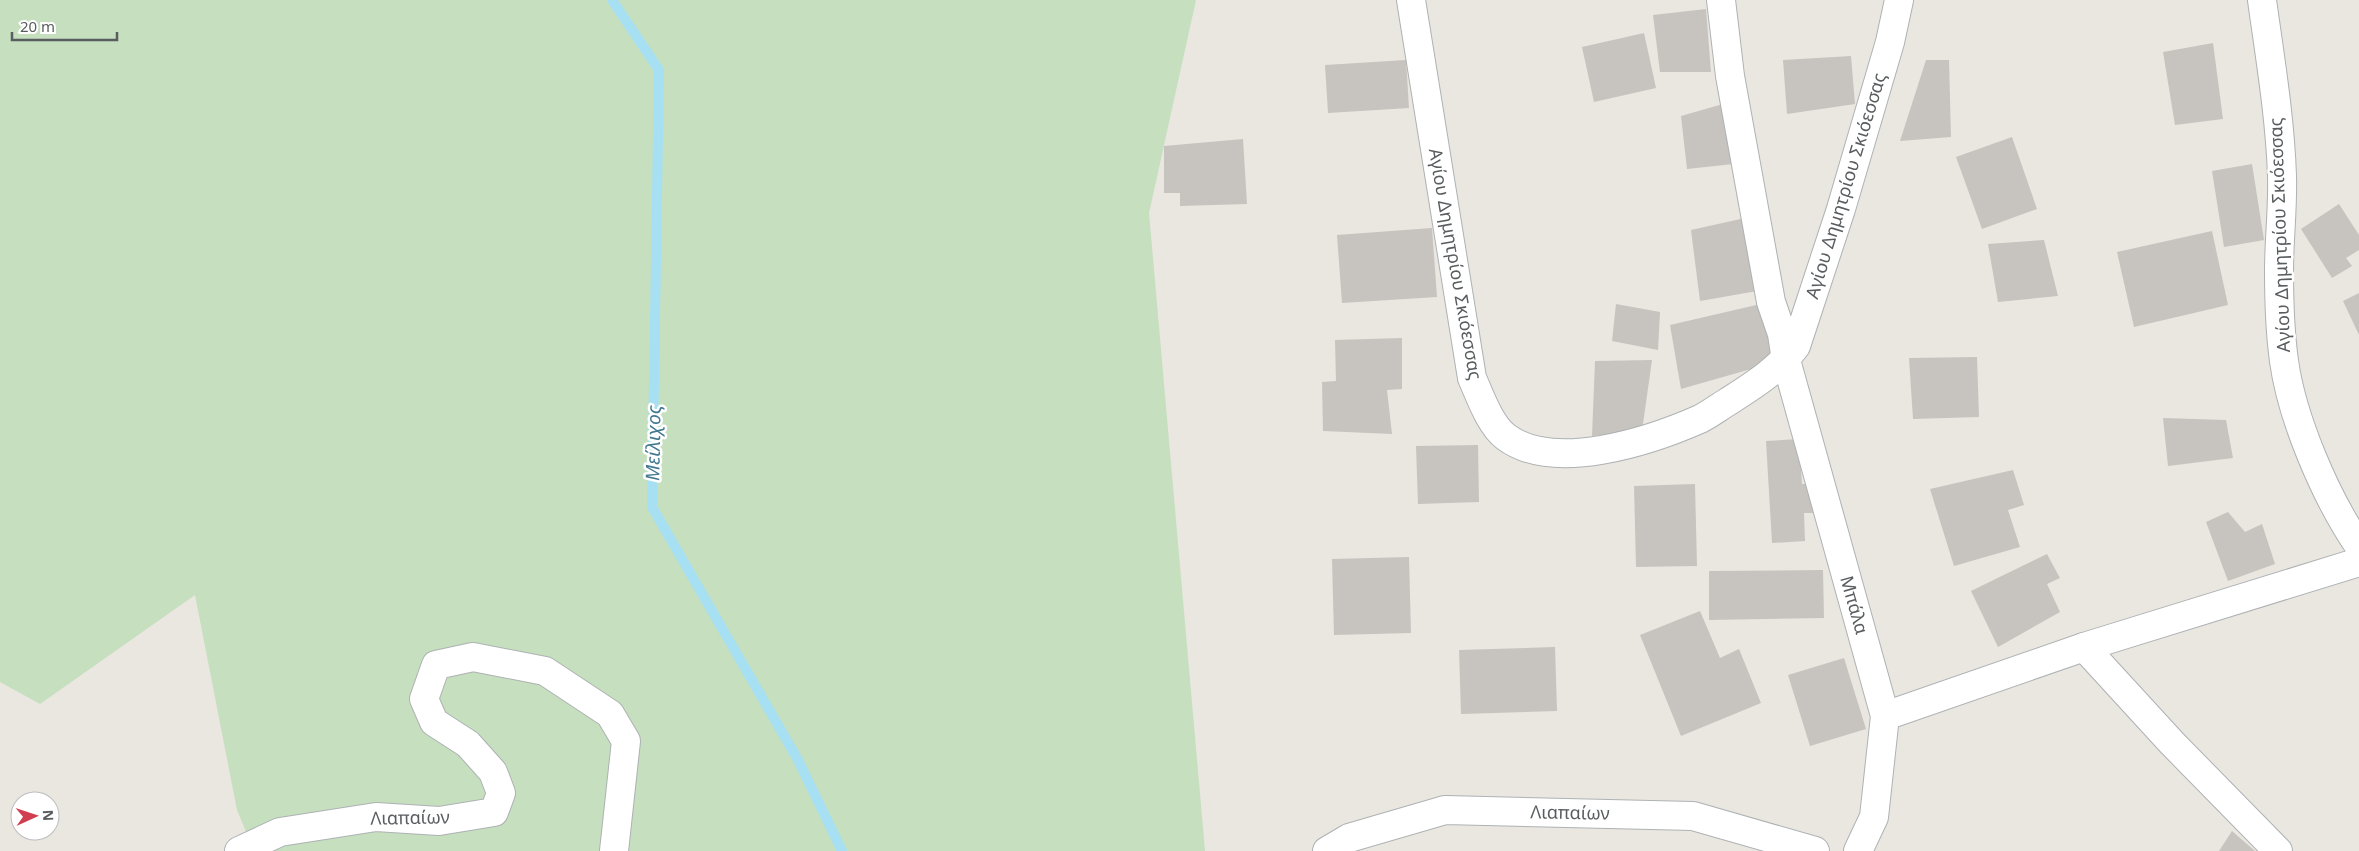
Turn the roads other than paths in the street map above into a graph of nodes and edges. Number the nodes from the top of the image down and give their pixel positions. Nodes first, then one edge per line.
1 (1411, 0) edge
2 (1721, 0) edge
3 (1899, 0) edge
4 (2262, 0) edge
5 (1786, 360) junction
6 (2359, 546) edge
7 (2359, 562) edge
8 (2084, 646) junction
9 (1885, 716) junction
10 (239, 851) edge
11 (614, 851) edge
12 (1328, 851) edge
13 (1815, 851) edge
14 (1858, 851) edge
15 (2278, 851) edge

1 - 5 street, Αγίου Δημητρίου Σκιόεσσας
2 - 5 street, Μπάλα
3 - 5 street, Αγίου Δημητρίου Σκιόεσσας
4 - 6 street, Αγίου Δημητρίου Σκιόεσσας
5 - 9 street, Μπάλα
7 - 8 street
8 - 9 street
8 - 15 street
9 - 14 street, Μπάλα
10 - 11 street, Λιαπαίων
12 - 13 street, Λιαπαίων

